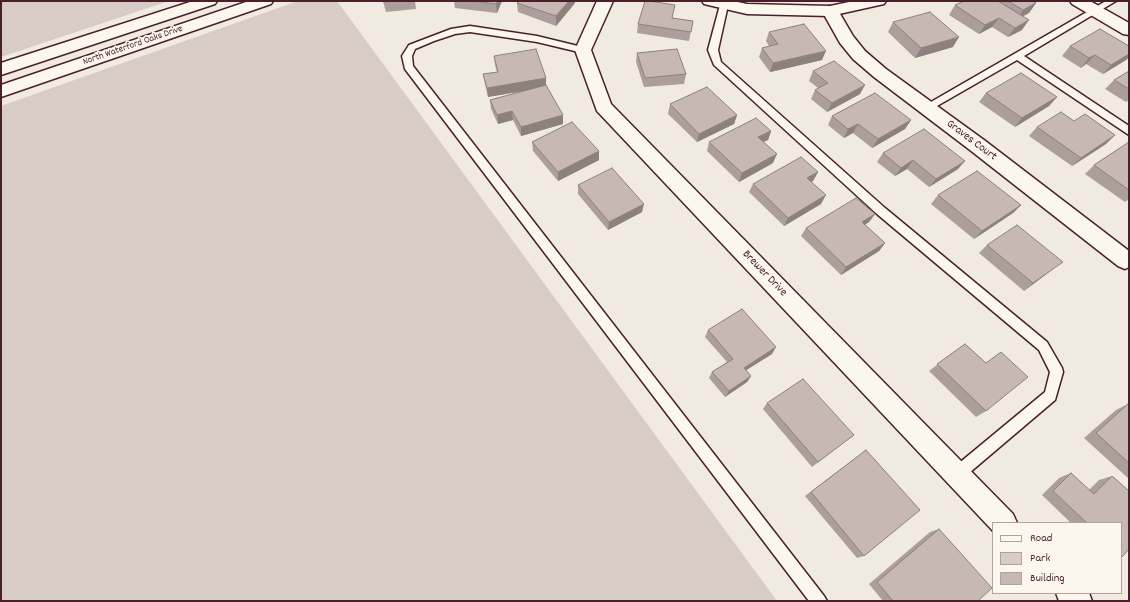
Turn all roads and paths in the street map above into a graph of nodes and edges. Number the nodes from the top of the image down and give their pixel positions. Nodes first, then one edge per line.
1 (209, 1) edge
2 (265, 1) edge
3 (605, 1) edge
4 (878, 1) edge
5 (1078, 1) edge
6 (1112, 1) edge
7 (717, 3) edge
8 (830, 11) junction
9 (1095, 11) junction
10 (1129, 30) edge
11 (583, 50) junction
12 (1018, 56) junction
13 (1, 69) edge
14 (1, 91) edge
15 (927, 108) junction
16 (1129, 131) edge
17 (1125, 260) dead end
18 (957, 474) junction
19 (1003, 522) edge
20 (819, 601) edge

1 - 13 street, North Waterford Oaks Drive
2 - 14 street, North Waterford Oaks Drive
3 - 11 street
4 - 8 street
5 - 9 street
6 - 9 lane
7 - 8 street
7 - 18 lane
8 - 15 street, Graves Court
9 - 10 street
9 - 12 lane
11 - 18 street, Brewer Drive
11 - 20 lane
12 - 15 lane
12 - 16 lane
15 - 17 street, Graves Court
18 - 19 street, Brewer Drive

